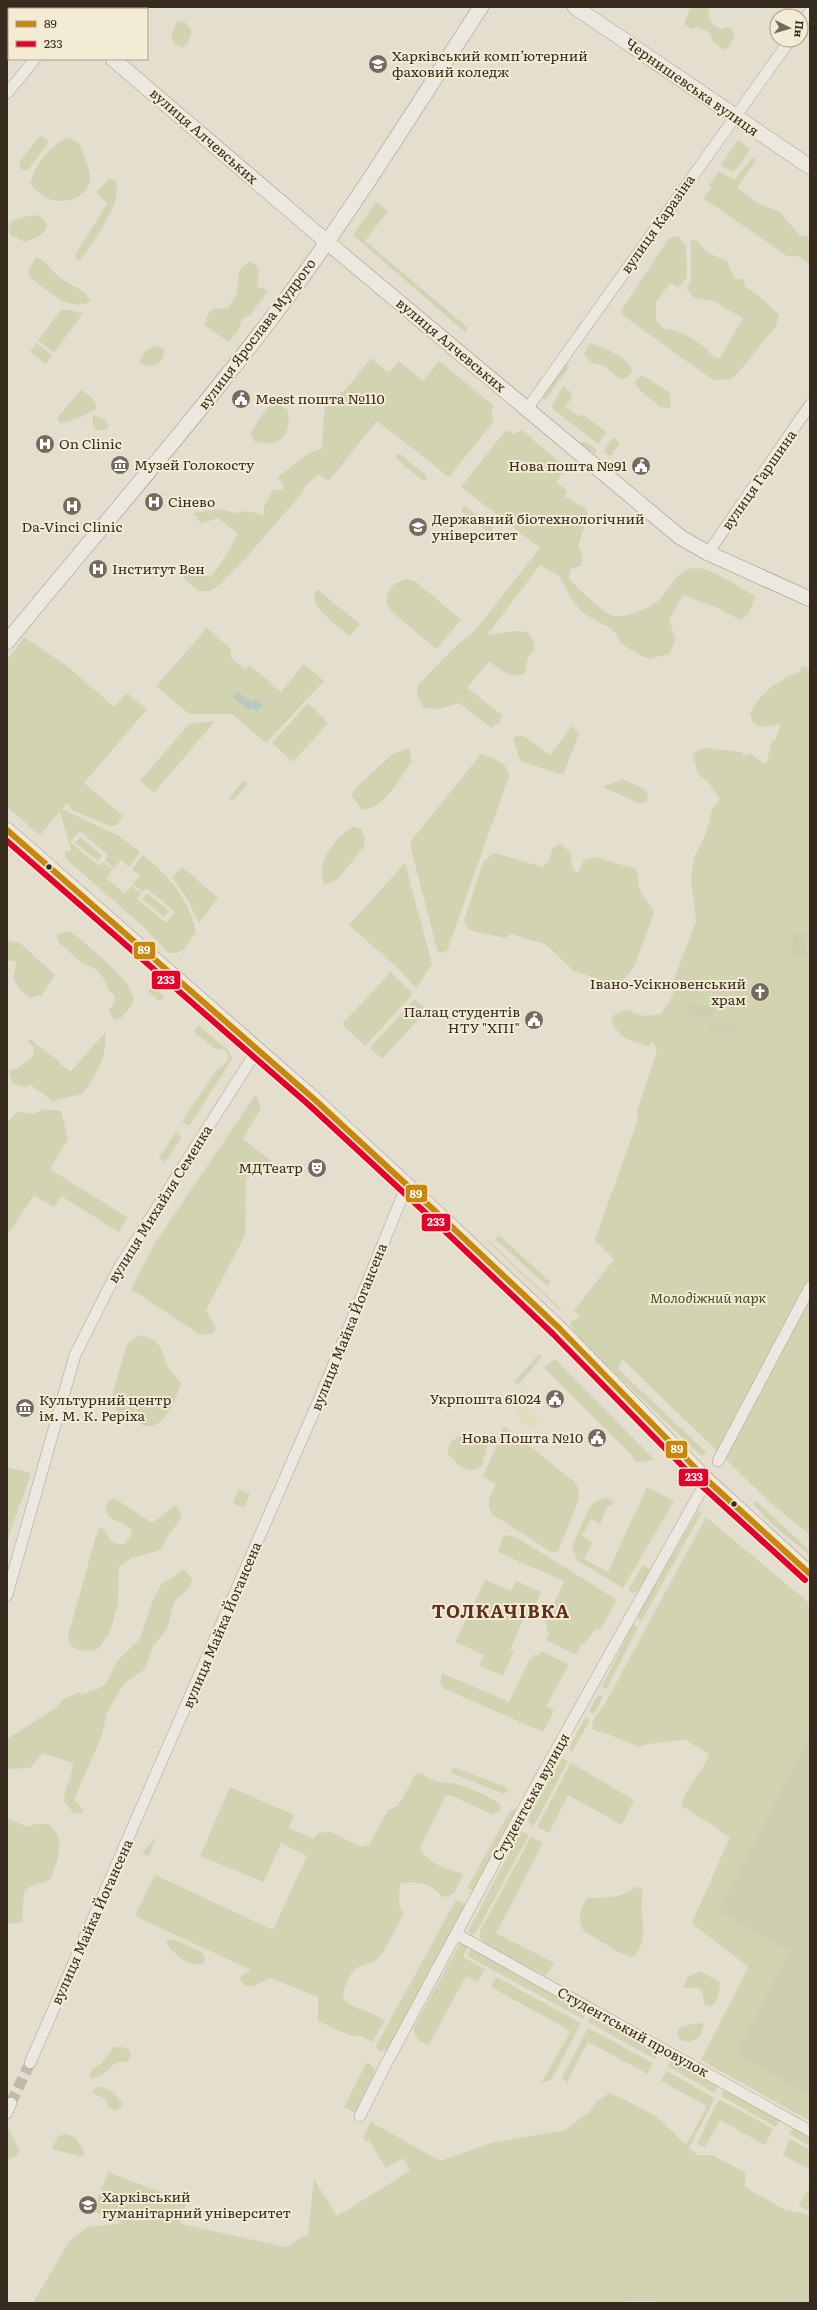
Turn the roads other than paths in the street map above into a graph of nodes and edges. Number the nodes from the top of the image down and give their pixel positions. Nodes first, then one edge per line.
1 (481, 7) edge
2 (575, 7) edge
3 (784, 48) edge
4 (34, 60) edge
5 (114, 60) edge
6 (7, 93) edge
7 (734, 116) junction
8 (810, 167) edge
9 (327, 242) junction
10 (810, 405) edge
11 (527, 409) junction
12 (708, 553) junction
13 (810, 599) edge
14 (7, 642) edge
15 (7, 830) edge
16 (257, 1050) junction
17 (407, 1185) junction
18 (810, 1287) edge
19 (718, 1461) dead end
20 (707, 1480) junction
21 (810, 1574) edge
22 (7, 1595) edge
23 (456, 1934) junction
24 (30, 2063) tunnel mouth
25 (360, 2116) dead end
26 (810, 2131) edge

1 - 9 street, вулиця Ярослава Мудрого
2 - 7 street, Чернишевська вулиця
3 - 7 street, вулиця Каразіна
4 - 6 street
5 - 9 street, вулиця Алчевських
7 - 8 street, Чернишевська вулиця
7 - 11 street, вулиця Каразіна
9 - 11 street, вулиця Алчевських
9 - 14 street, вулиця Ярослава Мудрого
10 - 12 street, вулиця Гаршина
11 - 12 street, вулиця Алчевських
12 - 13 street, вулиця Алчевських
15 - 16 street
16 - 17 street
16 - 22 street, вулиця Михайля Семенка
17 - 20 street
17 - 24 street, вулиця Майка Йогансена
18 - 19 street
20 - 21 street
20 - 23 street, Студентська вулиця
23 - 25 street, Студентська вулиця
23 - 26 street, Студентський провулок

